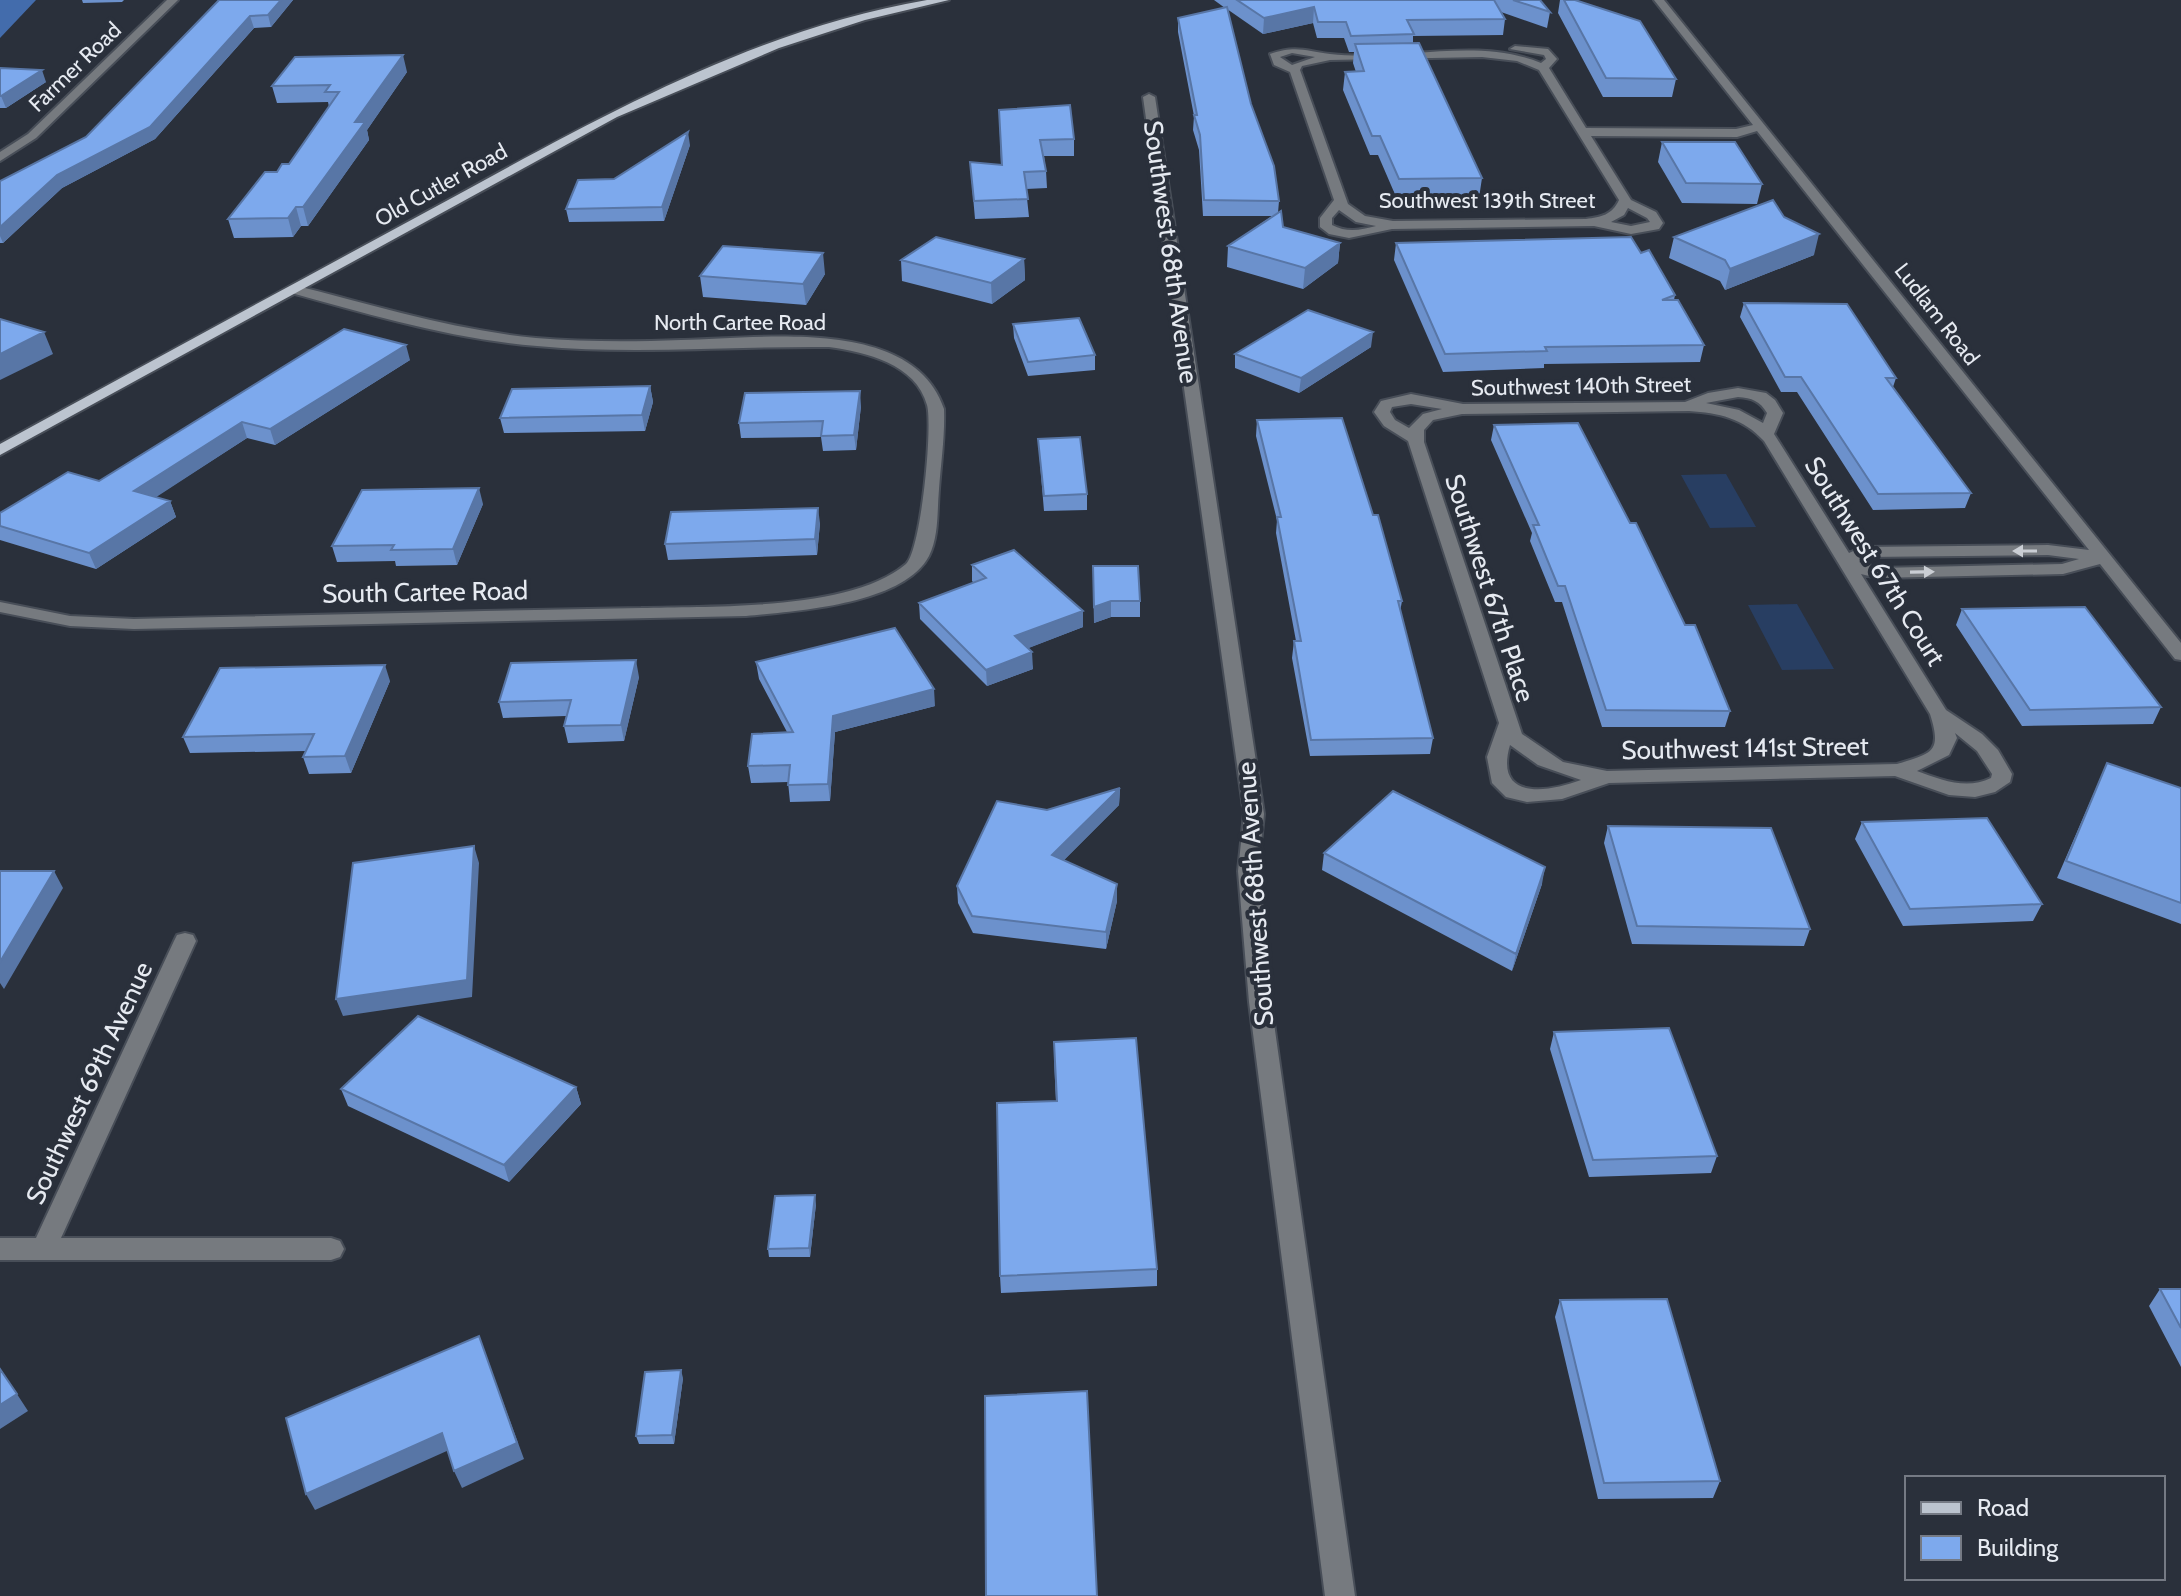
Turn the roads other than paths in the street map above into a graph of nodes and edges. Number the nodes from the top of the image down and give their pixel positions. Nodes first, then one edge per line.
1 (173, 0) edge
2 (944, 0) edge
3 (1659, 0) edge
4 (924, 1) edge
5 (1495, 55) junction
6 (1330, 57) junction
7 (1300, 66) junction
8 (1543, 68) junction
9 (1149, 97) dead end
10 (1758, 127) junction
11 (1580, 130) junction
12 (0, 157) edge
13 (1339, 201) junction
14 (1625, 202) junction
15 (1595, 222) junction
16 (1393, 225) junction
17 (293, 289) junction
18 (1686, 406) junction
19 (1462, 409) junction
20 (1736, 413) joint
21 (1766, 434) junction
22 (1415, 439) junction
23 (0, 450) edge
24 (2102, 557) junction
25 (1845, 563) junction
26 (850, 594) joint
27 (0, 607) edge
28 (2181, 655) edge
29 (1939, 714) junction
30 (1507, 725) junction
31 (1942, 751) joint
32 (1547, 763) joint
33 (1898, 770) junction
34 (1607, 777) junction
35 (185, 941) dead end
36 (44, 1248) junction
37 (0, 1249) edge
38 (331, 1249) dead end
39 (1340, 1596) edge

1 - 12 street, Farmer Road
2 - 4 main road, Old Cutler Road
3 - 10 street, Ludlam Road
4 - 17 main road, Old Cutler Road
5 - 6 street
5 - 8 street
5 - 8 street
6 - 7 street
6 - 7 street
7 - 13 street
8 - 11 street
9 - 39 street, Southwest 68th Avenue
10 - 11 street
10 - 24 street, Ludlam Road
11 - 14 street
13 - 16 street, Southwest 139th Street
13 - 16 street
14 - 15 street, Southwest 139th Street
14 - 15 street
15 - 16 street, Southwest 139th Street
17 - 23 main road, Old Cutler Road
17 - 26 street, North Cartee Road
18 - 19 street, Southwest 140th Street
18 - 20 street, Southwest 140th Street
18 - 21 street
19 - 22 street, Southwest 140th Street
19 - 22 street
20 - 21 street, Southwest 67th Court
21 - 25 street, Southwest 67th Court
22 - 30 street, Southwest 67th Place
24 - 25 street
24 - 28 street, Ludlam Road
25 - 29 street, Southwest 67th Court
26 - 27 street, South Cartee Road
29 - 31 street, Southwest 67th Court
29 - 33 street
30 - 32 street, Southwest 67th Place
30 - 34 street
31 - 33 street, Southwest 141st Street
32 - 34 street, Southwest 141st Street
33 - 34 street, Southwest 141st Street
35 - 36 street, Southwest 69th Avenue
36 - 37 street
36 - 38 street

